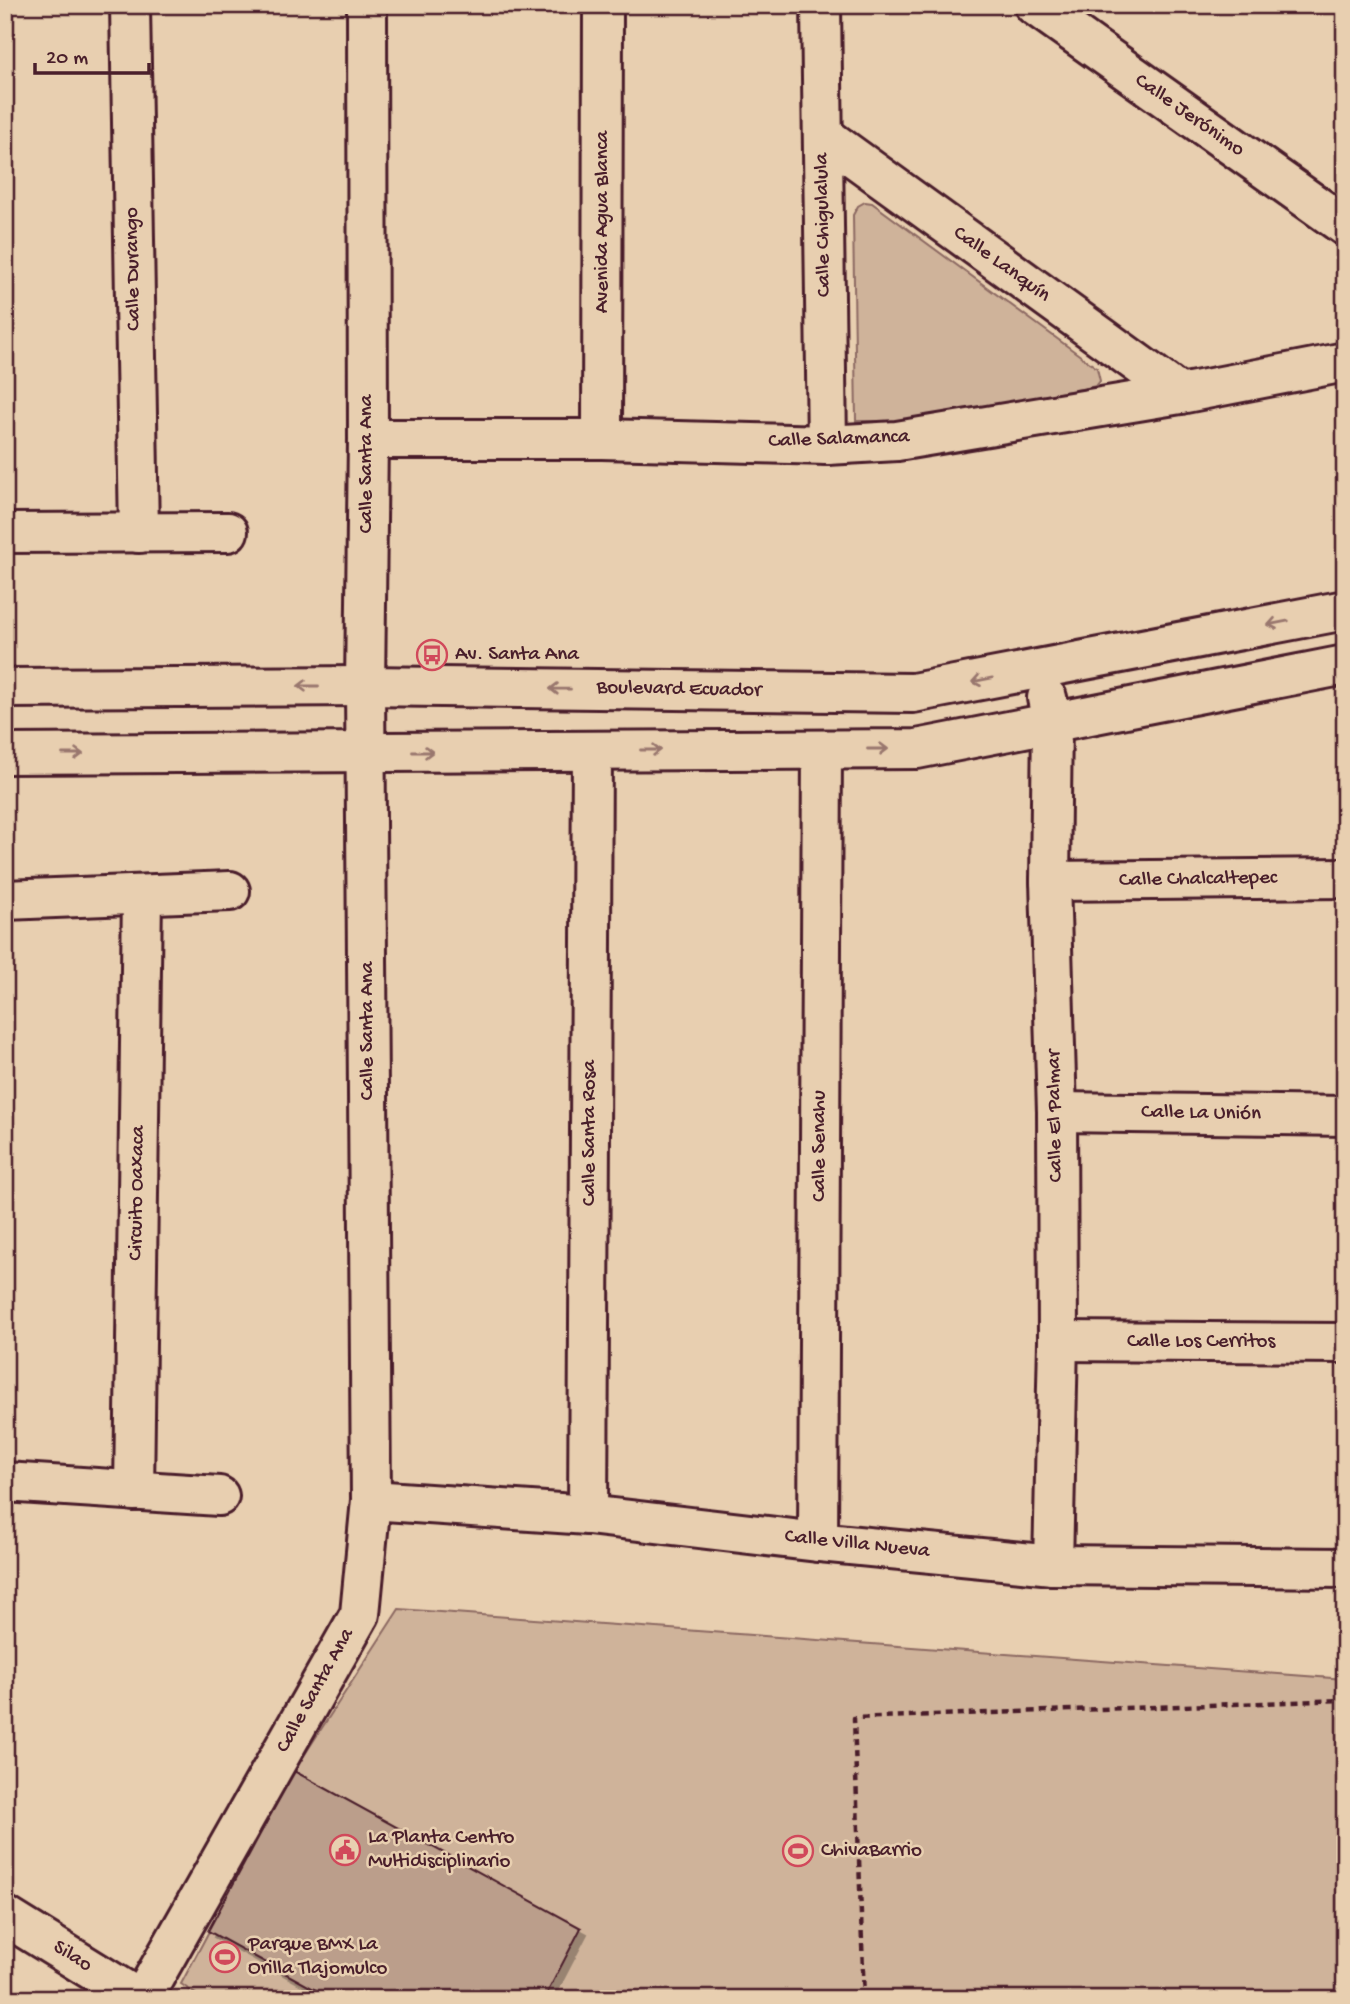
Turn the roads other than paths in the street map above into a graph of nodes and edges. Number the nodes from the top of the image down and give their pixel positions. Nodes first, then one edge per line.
1 (130, 5) edge
2 (367, 5) edge
3 (603, 5) edge
4 (821, 5) edge
5 (1034, 5) edge
6 (823, 135) junction
7 (1345, 226) edge
8 (1345, 362) edge
9 (1180, 394) junction
10 (368, 439) junction
11 (602, 439) junction
12 (827, 444) junction
13 (228, 532) dead end
14 (5, 533) edge
15 (139, 533) junction
16 (1345, 610) edge
17 (1345, 666) edge
18 (1040, 669) junction
19 (365, 686) junction
20 (5, 688) edge
21 (1052, 722) junction
22 (822, 750) junction
23 (592, 751) junction
24 (366, 752) junction
25 (5, 754) edge
26 (1345, 878) edge
27 (1051, 881) junction
28 (230, 891) dead end
29 (142, 895) junction
30 (5, 900) edge
31 (1057, 1112) junction
32 (1345, 1116) edge
33 (1058, 1341) junction
34 (1345, 1343) edge
35 (5, 1482) edge
36 (134, 1491) junction
37 (219, 1496) dead end
38 (371, 1500) junction
39 (588, 1515) junction
40 (818, 1542) junction
41 (1053, 1565) junction
42 (1345, 1568) edge
43 (5, 1916) edge
44 (140, 1999) edge

1 - 15 street, Calle Durango
2 - 10 street, Calle Santa Ana
3 - 11 street, Avenida Agua Blanca
4 - 6 street, Calle Chigulalula
5 - 7 street, Calle Jerónimo
6 - 9 street, Calle Lanquín
6 - 12 street, Calle Chigulalula
8 - 9 street, Calle Salamanca
9 - 12 street, Calle Salamanca
10 - 11 street, Calle Salamanca
10 - 19 street, Calle Santa Ana
11 - 12 street, Calle Salamanca
13 - 15 street
14 - 15 street
16 -> 18 street, Boulevard Ecuador
17 - 21 street
18 -> 19 street, Boulevard Ecuador
18 - 21 street, Calle El Palmar
19 -> 20 street, Boulevard Ecuador
19 - 24 street, Calle Santa Ana
22 -> 21 street
21 - 27 street, Calle El Palmar
23 -> 22 street
22 - 40 street, Calle Senahu
24 -> 23 street
23 - 39 street, Calle Santa Rosa
25 -> 24 street
24 - 38 street, Calle Santa Ana
26 - 27 street, Calle Chalcaltepec
27 - 31 street, Calle El Palmar
28 - 29 street
29 - 30 street
29 - 36 street, Circuito Oaxaca
31 - 32 street, Calle La Unión
31 - 33 street, Calle El Palmar
33 - 34 street, Calle Los Cerritos
33 - 41 street, Calle El Palmar
35 - 36 street
36 - 37 street
38 - 39 street, Calle Villa Nueva
38 - 44 street, Calle Santa Ana
39 - 40 street, Calle Villa Nueva
40 - 41 street, Calle Villa Nueva
41 - 42 street, Calle Villa Nueva
43 - 44 street, Silao

